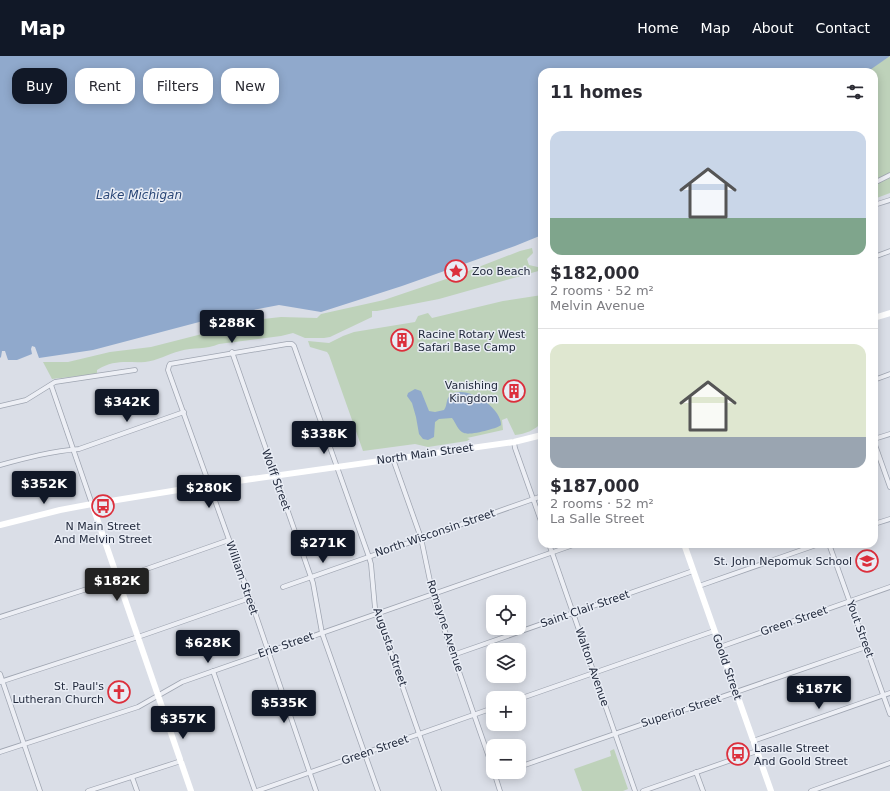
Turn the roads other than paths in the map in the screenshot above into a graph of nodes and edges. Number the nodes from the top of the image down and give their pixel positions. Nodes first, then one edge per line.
1 (890, 175) edge
2 (878, 181) edge
3 (890, 200) edge
4 (878, 204) edge
5 (890, 251) edge
6 (878, 256) edge
7 (890, 313) edge
8 (878, 317) edge
9 (232, 352) junction
10 (135, 370) dead end
11 (890, 374) edge
12 (878, 378) edge
13 (51, 384) junction
14 (0, 406) edge
15 (184, 412) junction
16 (890, 434) edge
17 (538, 437) edge
18 (878, 438) edge
19 (514, 442) junction
20 (73, 449) junction
21 (878, 452) edge
22 (393, 459) junction
23 (0, 465) edge
24 (337, 466) junction
25 (275, 476) junction
26 (209, 485) junction
27 (890, 487) edge
28 (538, 497) edge
29 (533, 499) junction
30 (92, 504) junction
31 (538, 513) edge
32 (890, 519) edge
33 (878, 523) edge
34 (0, 525) edge
35 (421, 538) junction
36 (229, 540) junction
37 (550, 548) edge
38 (564, 548) edge
39 (685, 548) edge
40 (808, 548) edge
41 (830, 548) edge
42 (552, 552) junction
43 (369, 557) junction
44 (693, 570) junction
45 (311, 577) junction
46 (118, 579) junction
47 (699, 586) junction
48 (283, 587) dead end
49 (890, 587) edge
50 (432, 594) junction
51 (250, 598) junction
52 (850, 602) junction
53 (377, 613) junction
54 (573, 613) junction
55 (0, 617) edge
56 (714, 631) junction
57 (322, 633) junction
58 (138, 638) junction
59 (720, 647) junction
60 (866, 648) junction
61 (268, 652) junction
62 (453, 654) junction
63 (213, 671) junction
64 (594, 673) junction
65 (0, 674) edge
66 (1, 682) edge
67 (736, 693) junction
68 (890, 693) edge
69 (883, 695) junction
70 (158, 696) junction
71 (526, 697) edge
72 (486, 711) edge
73 (890, 714) edge
74 (474, 715) junction
75 (615, 733) junction
76 (419, 734) junction
77 (753, 741) junction
78 (24, 744) junction
79 (486, 749) edge
80 (757, 751) junction
81 (0, 752) edge
82 (364, 753) junction
83 (181, 761) junction
84 (890, 763) edge
85 (526, 765) edge
86 (310, 772) junction
87 (696, 772) junction
88 (132, 777) junction
89 (496, 779) edge
90 (40, 791) edge
91 (88, 791) edge
92 (137, 791) edge
93 (191, 791) edge
94 (256, 791) edge
95 (316, 791) edge
96 (378, 791) edge
97 (439, 791) edge
98 (500, 791) edge
99 (635, 791) edge
100 (643, 791) edge
101 (703, 791) edge
102 (771, 791) edge
103 (811, 791) edge

1 - 2 street
3 - 4 street
5 - 6 street
7 - 8 street
9 - 15 street, William Street
9 - 24 street, Augusta Street
9 - 25 street, Wolff Street
10 - 13 street
11 - 12 street
13 - 14 street
13 - 20 street
15 - 20 street
15 - 26 street, William Street
16 - 18 street
17 - 19 street, North Main Street
19 - 22 street, North Main Street
19 - 29 street
20 - 23 street
20 - 30 street
21 - 27 street
22 - 24 street, North Main Street
22 - 35 street, Romayne Avenue
24 - 25 street, North Main Street
24 - 43 street, Augusta Street
25 - 26 street, North Main Street
25 - 45 street, Wolff Street
26 - 30 street, North Main Street
26 - 36 street, William Street
28 - 29 street, North Wisconsin Street
29 - 31 street
29 - 35 street, North Wisconsin Street
30 - 34 street, North Main Street
30 - 46 street
32 - 33 street
35 - 43 street, North Wisconsin Street
35 - 50 street, Romayne Avenue
36 - 46 street
36 - 51 street, William Street
37 - 42 street, Walton Avenue
38 - 42 street, Erie Street
39 - 44 street, Goold Street
40 - 47 street
41 - 52 street, Yout Street
42 - 50 street, Erie Street
42 - 54 street, Walton Avenue
43 - 45 street, North Wisconsin Street
43 - 53 street, Augusta Street
44 - 47 street, Goold Street
44 - 54 street, Saint Clair Street
45 - 48 street, North Wisconsin Street
45 - 57 street, Wolff Street
46 - 55 street
46 - 58 street
47 - 56 street, Goold Street
49 - 52 street, Green Street
50 - 53 street, Erie Street
50 - 62 street, Romayne Avenue
51 - 58 street
51 - 61 street, William Street
52 - 59 street, Green Street
52 - 60 street, Yout Street
53 - 57 street, Erie Street
53 - 76 street, Augusta Street
54 - 62 street, Saint Clair Street
54 - 64 street, Walton Avenue
56 - 59 street, Goold Street
56 - 64 street
57 - 61 street, Erie Street
57 - 82 street, Wolff Street
58 - 66 street
58 - 70 street
59 - 67 street, Goold Street
60 - 67 street, Superior Street
60 - 69 street, Yout Street
61 - 63 street, Erie Street
61 - 86 street, William Street
62 - 74 street, Romayne Avenue
63 - 70 street, Erie Street
63 - 94 street
64 - 71 street
64 - 75 street, Walton Avenue
65 - 66 street
66 - 78 street
67 - 75 street, Superior Street
67 - 77 street, Goold Street
68 - 69 street
69 - 73 street, Yout Street
69 - 77 street
70 - 78 street, Erie Street
70 - 83 street
72 - 74 street, Green Street
74 - 76 street, Green Street
74 - 79 street, Romayne Avenue
75 - 85 street, Superior Street
75 - 99 street, Walton Avenue
76 - 82 street, Green Street
76 - 97 street, Augusta Street
77 - 80 street, Goold Street
78 - 81 street, Erie Street
78 - 90 street
80 - 87 street
80 - 102 street, Goold Street
82 - 86 street, Green Street
82 - 96 street, Wolff Street
83 - 88 street
83 - 93 street
84 - 103 street
86 - 94 street, Green Street
86 - 95 street, William Street
87 - 100 street
87 - 101 street
88 - 91 street
88 - 92 street
89 - 98 street, Romayne Avenue

